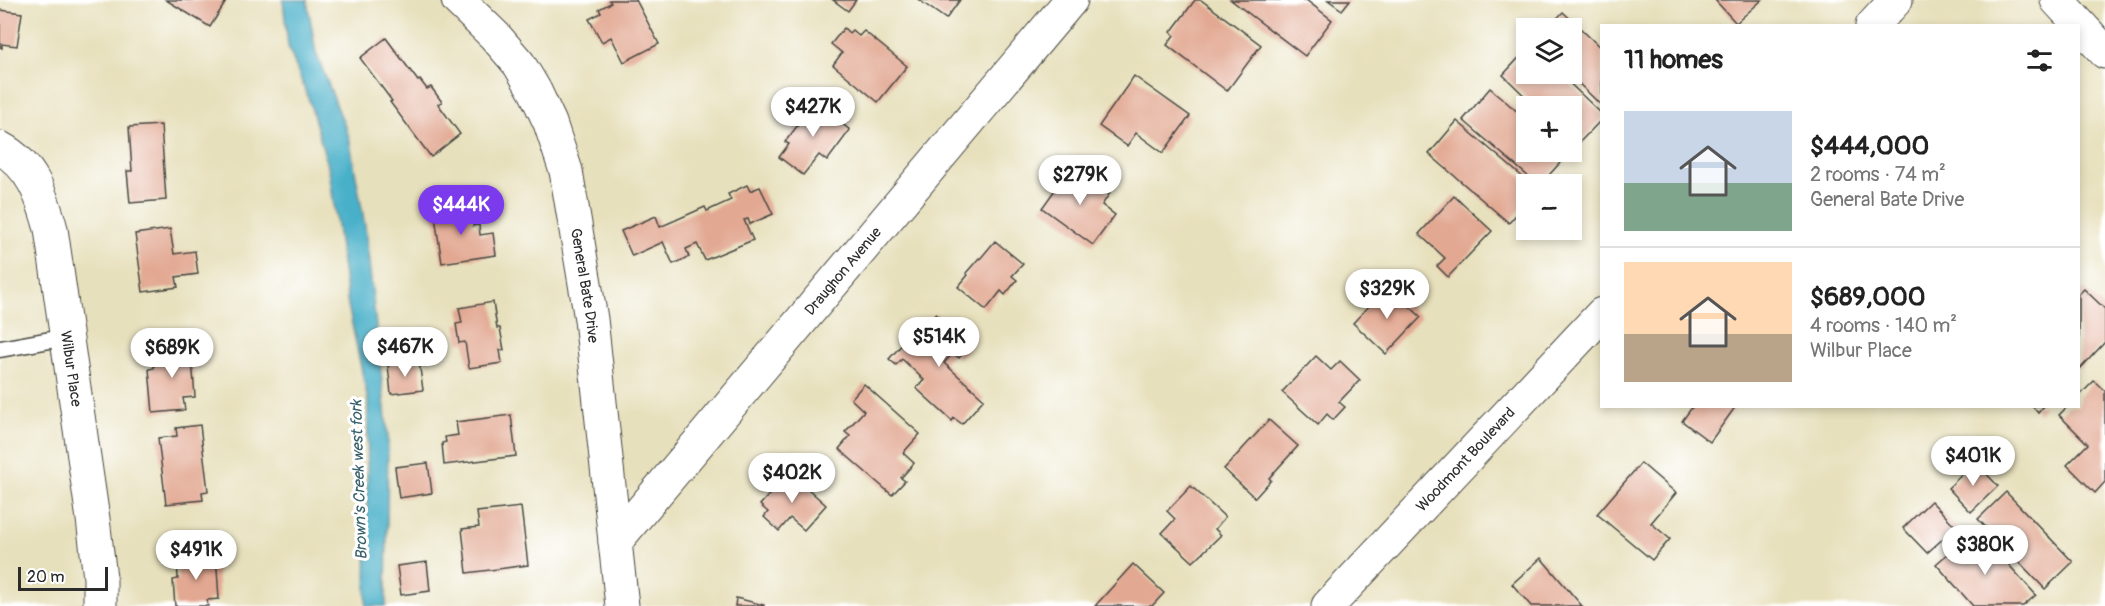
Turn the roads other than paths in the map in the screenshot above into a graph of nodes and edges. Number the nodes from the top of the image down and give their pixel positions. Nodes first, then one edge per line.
1 (458, 0) edge
2 (1071, 0) edge
3 (1896, 0) edge
4 (2057, 0) edge
5 (1874, 24) edge
6 (2079, 24) edge
7 (2080, 25) edge
8 (2105, 52) edge
9 (0, 148) edge
10 (1600, 316) edge
11 (68, 338) junction
12 (0, 349) edge
13 (615, 542) junction
14 (1332, 604) edge
15 (100, 606) edge
16 (622, 606) edge

1 - 13 street, General Bate Drive
2 - 13 street, Draughon Avenue
3 - 5 street
4 - 6 street
7 - 8 street
9 - 11 street, Wilbur Place
10 - 14 street, Woodmont Boulevard
11 - 12 lane
11 - 15 street, Wilbur Place
13 - 16 street, General Bate Drive

